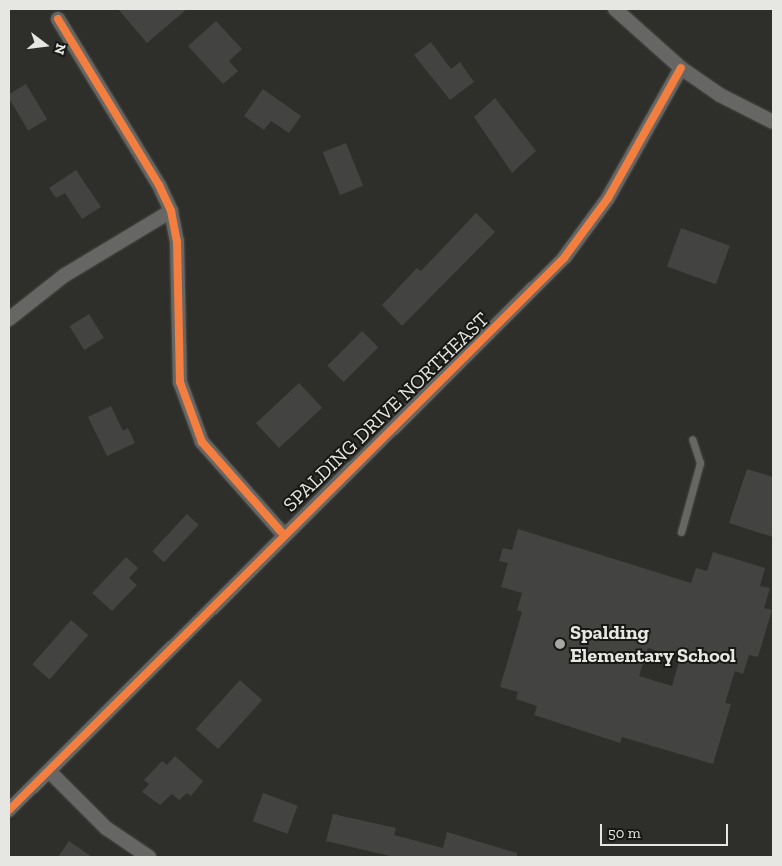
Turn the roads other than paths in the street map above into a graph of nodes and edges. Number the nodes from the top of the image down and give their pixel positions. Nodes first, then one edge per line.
1 (616, 9) edge
2 (58, 19) dead end
3 (681, 68) junction
4 (773, 122) edge
5 (171, 211) junction
6 (9, 319) edge
7 (692, 439) dead end
8 (681, 532) dead end
9 (284, 535) junction
10 (49, 771) junction
11 (9, 810) edge
12 (149, 857) edge

1 - 3 street
2 - 5 street
3 - 4 street
3 - 9 street, SPALDING DRIVE NORTHEAST
5 - 6 street
5 - 9 street
7 - 8 lane
9 - 10 street, SPALDING DRIVE NORTHEAST
10 - 11 street, SPALDING DRIVE NORTHEAST
10 - 12 street

